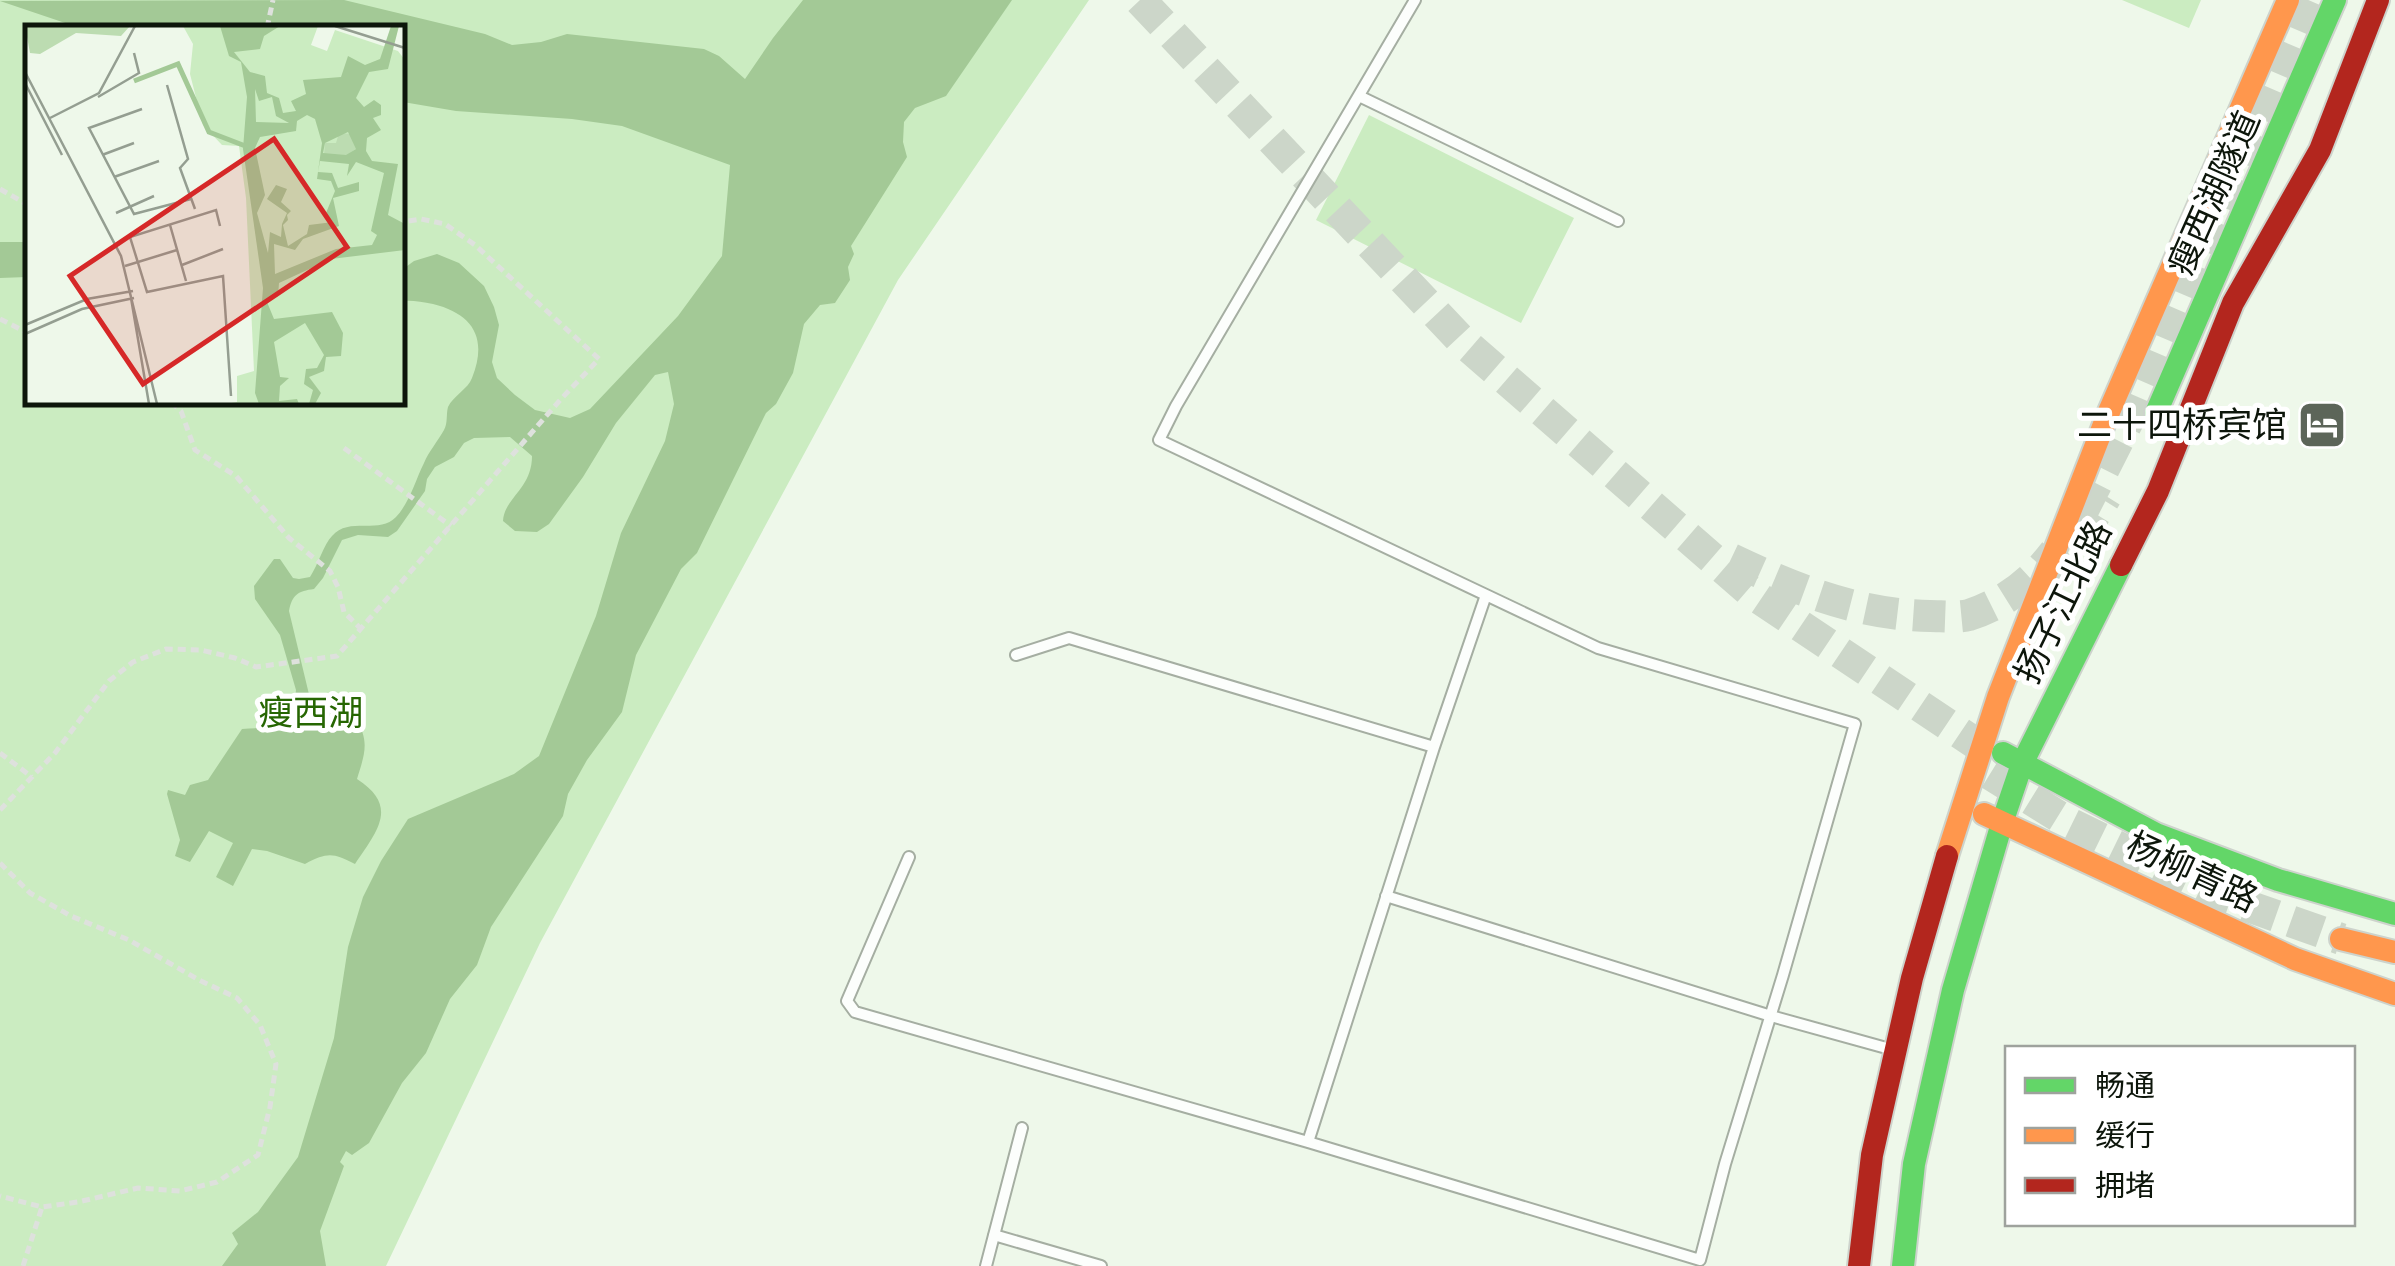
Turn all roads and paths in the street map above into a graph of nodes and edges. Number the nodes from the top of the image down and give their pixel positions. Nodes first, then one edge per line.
1 (273, 0) edge
2 (1415, 0) edge
3 (2288, 0) edge
4 (2335, 0) edge
5 (2378, 0) edge
6 (268, 25) edge
7 (1359, 96) junction
8 (0, 189) edge
9 (25, 202) edge
10 (1618, 221) dead end
11 (405, 222) edge
12 (0, 319) edge
13 (25, 332) edge
14 (174, 405) edge
15 (2156, 413) dead end
16 (344, 448) dead end
17 (450, 526) junction
18 (1486, 594) junction
19 (362, 630) junction
20 (1016, 655) dead end
21 (1984, 741) junction
22 (1434, 746) junction
23 (0, 753) edge
24 (2022, 764) junction
25 (32, 777) junction
26 (1962, 804) junction
27 (0, 810) edge
28 (2002, 823) junction
29 (909, 857) dead end
30 (0, 862) edge
31 (1386, 896) junction
32 (2395, 914) edge
33 (2341, 938) tunnel mouth
34 (2395, 952) edge
35 (2395, 994) edge
36 (1771, 1016) junction
37 (1895, 1051) junction
38 (1022, 1128) dead end
39 (1308, 1142) junction
40 (0, 1196) edge
41 (42, 1207) junction
42 (994, 1234) junction
43 (23, 1266) edge
44 (986, 1266) edge
45 (1102, 1266) edge
46 (1860, 1266) edge
47 (1903, 1266) edge

1 - 6 path
2 - 7 lane
3 - 21 main road, 扬子江北路
4 - 15 main road, 瘦西湖隧道
5 - 24 main road, 扬子江北路
7 - 10 lane
7 - 18 lane
8 - 9 path
11 - 17 path
12 - 13 path
14 - 19 path
16 - 17 path
17 - 19 path
18 - 22 lane
18 - 36 lane
19 - 25 path
20 - 22 lane
21 - 24 main road, 杨柳青路
21 - 26 main road, 扬子江北路
22 - 31 lane
23 - 25 path
24 - 28 main road, 扬子江北路
24 - 32 main road, 杨柳青路
25 - 27 path
26 - 28 main road, 杨柳青路
26 - 37 main road, 扬子江北路
28 - 35 main road, 杨柳青路
28 - 47 main road, 扬子江北路
29 - 39 lane
30 - 41 path
31 - 36 lane
31 - 39 lane
33 - 34 main road
36 - 37 lane
36 - 39 lane
37 - 46 main road, 扬子江北路
38 - 42 lane
40 - 41 path
41 - 43 path
42 - 44 lane
42 - 45 lane

